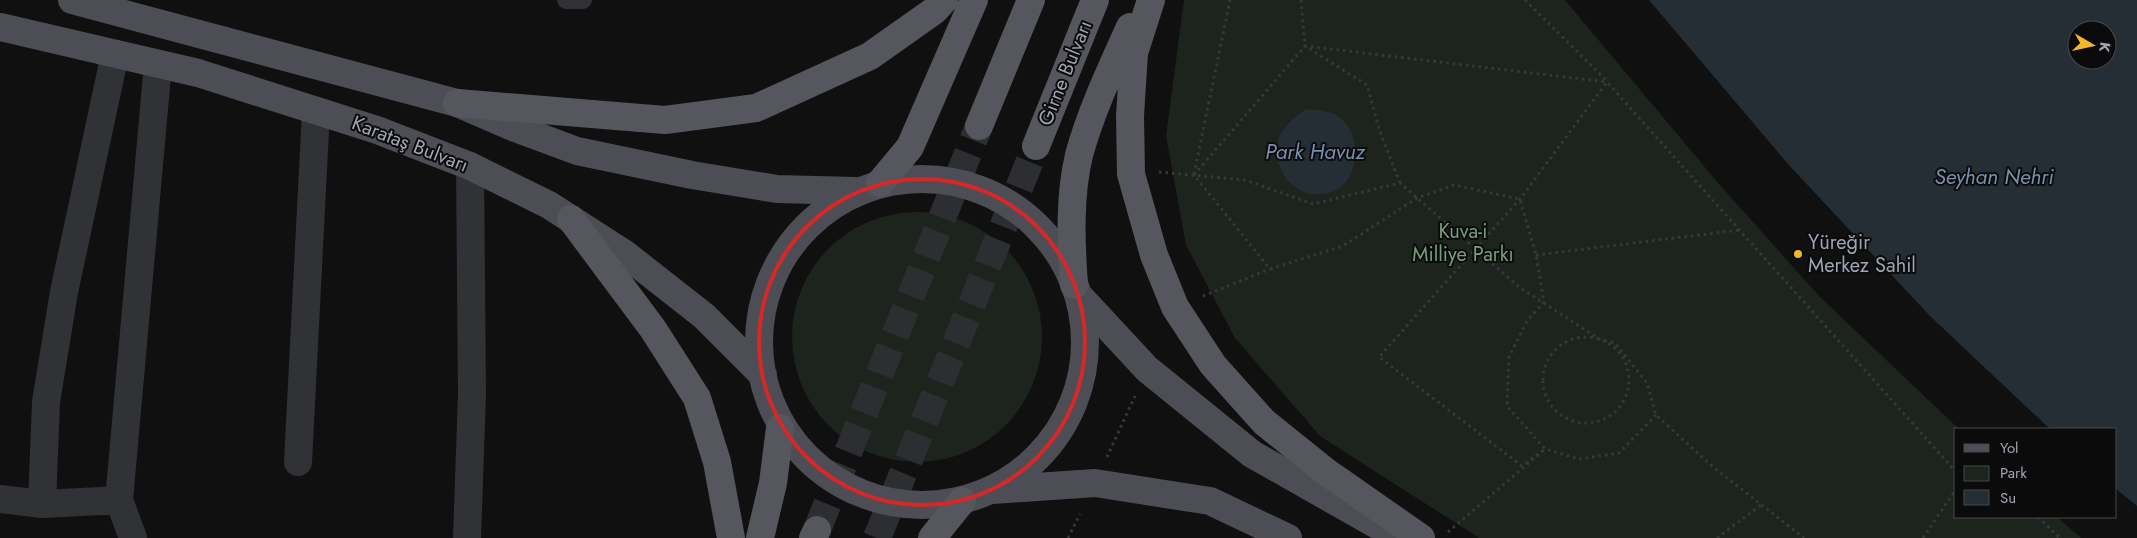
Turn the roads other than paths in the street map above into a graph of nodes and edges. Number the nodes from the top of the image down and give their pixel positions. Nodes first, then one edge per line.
1 (72, 0) edge
2 (566, 0) edge
3 (582, 0) edge
4 (944, 0) edge
5 (974, 0) edge
6 (1031, 0) edge
7 (1095, 0) edge
8 (1142, 0) edge
9 (1151, 0) edge
10 (0, 27) edge
11 (114, 54) junction
12 (158, 64) junction
13 (457, 103) junction
14 (316, 111) junction
15 (979, 126) tunnel mouth
16 (1036, 146) tunnel mouth
17 (470, 166) junction
18 (868, 187) junction
19 (571, 219) junction
20 (1078, 292) junction
21 (763, 375) junction
22 (780, 428) junction
23 (298, 462) dead end
24 (992, 490) junction
25 (0, 499) edge
26 (119, 500) junction
27 (962, 501) junction
28 (42, 504) junction
29 (134, 538) edge
30 (467, 538) edge
31 (731, 538) edge
32 (760, 538) edge
33 (932, 538) edge
34 (1288, 538) edge
35 (1400, 538) edge
36 (1421, 538) edge

1 - 13 main road
2 - 3 lane
4 - 13 highway
5 - 18 highway
6 - 15 highway
7 - 16 highway, Girne Bulvarı
8 - 20 highway
9 - 36 highway
10 - 11 main road, Karataş Bulvarı
11 - 12 main road, Karataş Bulvarı
11 - 28 street
12 - 14 main road, Karataş Bulvarı
12 - 26 street
13 - 18 main road
14 - 17 main road, Karataş Bulvarı
14 - 23 street
17 - 19 main road, Karataş Bulvarı
17 - 30 street
18 - 20 main road
18 - 21 main road
19 - 21 main road, Karataş Bulvarı
19 - 31 highway
20 - 24 main road
20 - 35 main road
21 - 22 main road
22 - 27 main road
22 - 32 highway
24 - 27 main road
24 - 34 main road
25 - 28 street
26 - 28 street
26 - 29 street
27 - 33 highway

